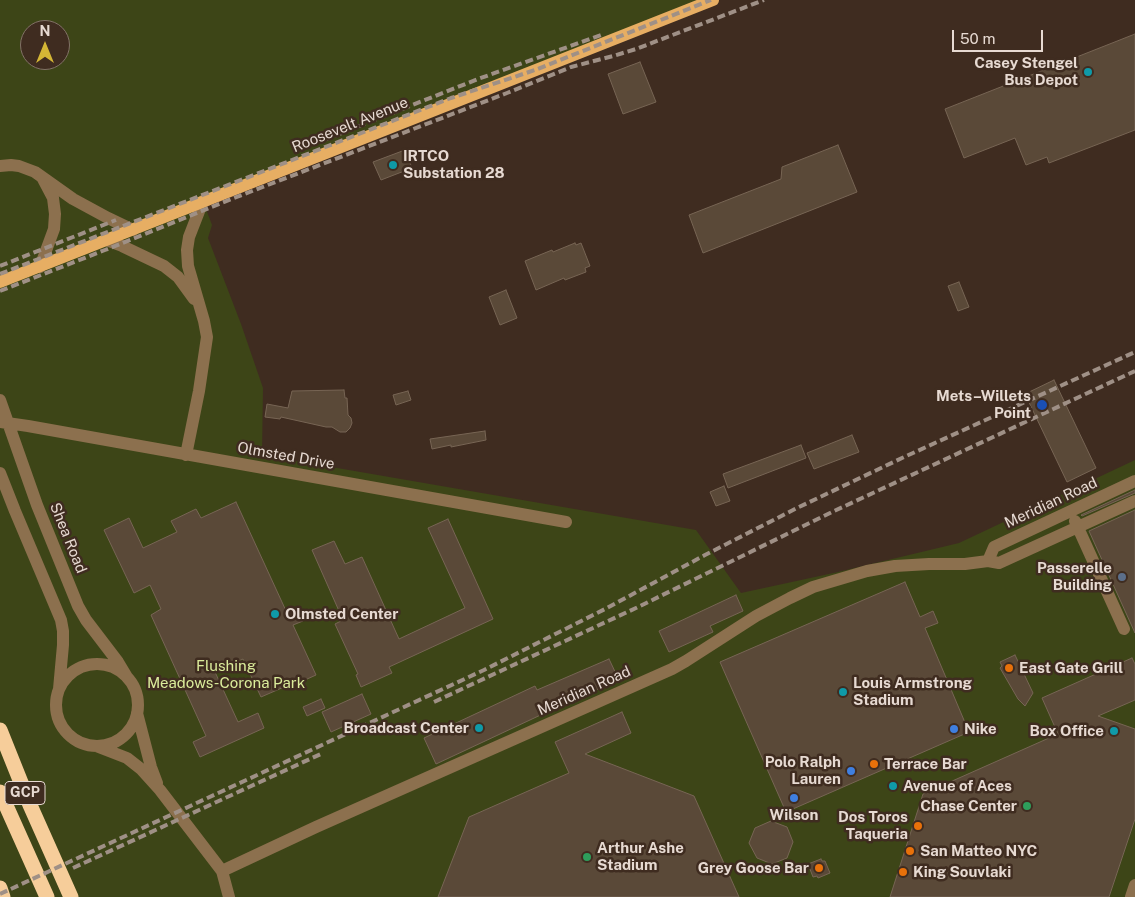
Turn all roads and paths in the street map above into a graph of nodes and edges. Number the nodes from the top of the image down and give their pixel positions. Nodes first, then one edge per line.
1 (713, 0) edge
2 (0, 166) edge
3 (42, 177) junction
4 (203, 201) junction
5 (133, 230) junction
6 (106, 240) junction
7 (40, 266) junction
8 (0, 282) edge
9 (199, 304) junction
10 (0, 400) edge
11 (4, 422) edge
12 (186, 455) junction
13 (0, 473) edge
14 (1135, 481) edge
15 (1135, 501) edge
16 (1071, 512) junction
17 (566, 522) dead end
18 (1078, 528) junction
19 (988, 560) junction
20 (1124, 629) dead end
21 (127, 677) junction
22 (59, 689) junction
23 (138, 713) junction
24 (0, 730) edge
25 (94, 746) junction
26 (160, 790) junction
27 (0, 792) edge
28 (52, 856) junction
29 (222, 871) junction
30 (1135, 885) edge
31 (0, 888) edge
32 (4, 897) edge
33 (47, 897) edge
34 (71, 897) edge
35 (76, 897) edge
36 (229, 897) edge
37 (1131, 897) edge

1 - 4 main road, Roosevelt Avenue
2 - 3 street
3 - 5 street
3 - 7 street
4 - 5 main road, Roosevelt Avenue
4 - 9 street
5 - 6 main road, Roosevelt Avenue
6 - 7 main road, Roosevelt Avenue
6 - 9 street
7 - 8 main road, Roosevelt Avenue
9 - 12 street
10 - 11 street, Shea Road
11 - 12 street, Olmsted Drive
11 - 21 street, Shea Road
12 - 17 street, Olmsted Drive
13 - 22 street
14 - 16 street, Meridian Road
15 - 18 street, Meridian Road
16 - 18 street
16 - 19 street, Meridian Road
18 - 19 street, Meridian Road
18 - 20 street
19 - 29 street, Meridian Road
21 - 22 street
21 - 23 street
22 - 25 street
23 - 25 street
23 - 26 street
24 - 28 highway, GCP
25 - 26 street
26 - 29 street
27 - 33 highway, GCP
28 - 34 highway, GCP
28 - 35 highway
29 - 36 street
30 - 37 street
31 - 32 highway

